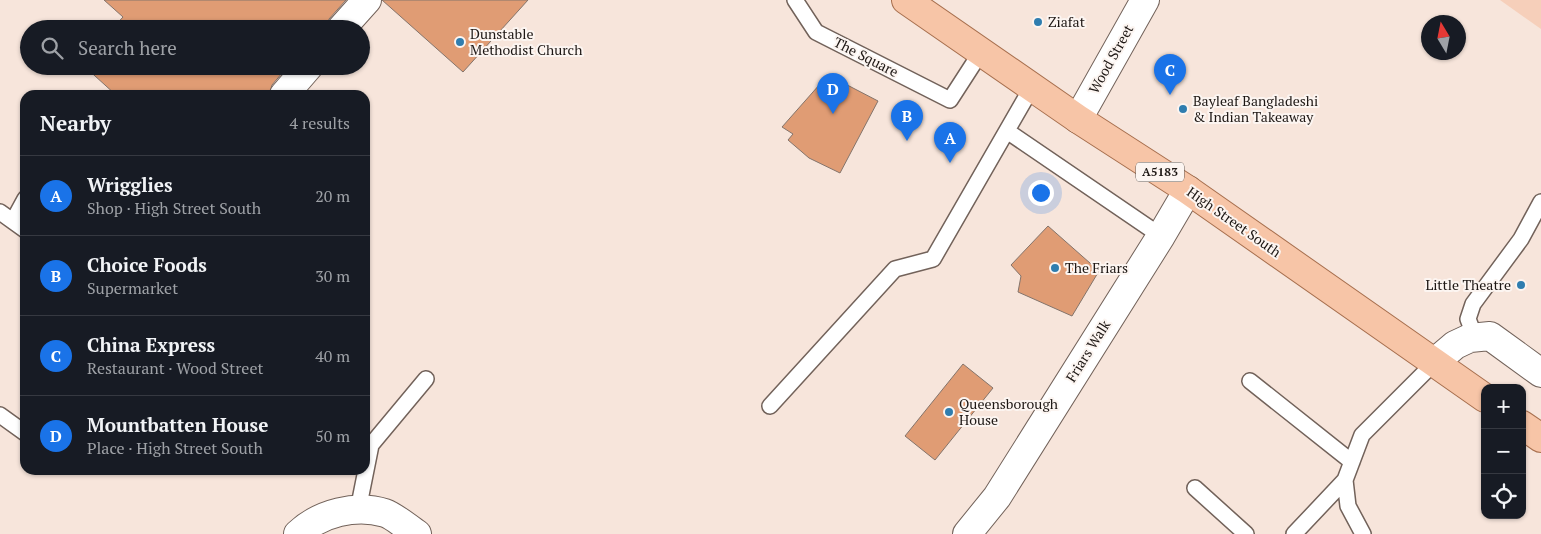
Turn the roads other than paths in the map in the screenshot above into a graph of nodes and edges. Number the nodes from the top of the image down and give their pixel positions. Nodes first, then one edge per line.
1 (367, 0) edge
2 (795, 0) edge
3 (906, 0) edge
4 (1145, 0) edge
5 (350, 20) edge
6 (981, 52) junction
7 (301, 75) edge
8 (1032, 87) junction
9 (288, 90) edge
10 (1078, 119) junction
11 (1007, 131) junction
12 (1188, 190) junction
13 (1541, 202) edge
14 (20, 207) edge
15 (12, 221) edge
16 (1161, 236) junction
17 (1476, 337) junction
18 (1435, 362) junction
19 (1541, 373) edge
20 (426, 379) dead end
21 (1250, 382) dead end
22 (1481, 395) edge
23 (770, 406) dead end
24 (0, 415) edge
25 (1526, 428) edge
26 (20, 429) edge
27 (1541, 438) edge
28 (370, 450) edge
29 (1352, 462) junction
30 (365, 475) edge
31 (1345, 480) junction
32 (1195, 488) dead end
33 (358, 510) junction
34 (298, 534) edge
35 (417, 534) edge
36 (967, 534) edge
37 (1246, 534) edge
38 (1294, 534) edge
39 (1363, 534) edge

1 - 5 street
2 - 6 lane, The Square
3 - 6 main road, High Street South / A5183
4 - 10 street, Wood Street
6 - 8 main road, High Street South / A5183
7 - 9 street
8 - 10 main road, High Street South / A5183
8 - 11 lane
10 - 12 main road, High Street South / A5183
11 - 16 lane
11 - 23 lane
12 - 16 street, Friars Walk
12 - 18 main road, High Street South / A5183
13 - 17 lane
14 - 15 lane
16 - 36 street, Friars Walk
17 - 18 street
17 - 19 street
18 - 22 main road, High Street South / A5183
18 - 29 lane
20 - 28 lane
21 - 29 lane
24 - 26 lane
25 - 27 main road
29 - 31 lane
30 - 33 lane
31 - 38 lane
31 - 39 lane
32 - 37 lane
33 - 34 street
33 - 35 street

